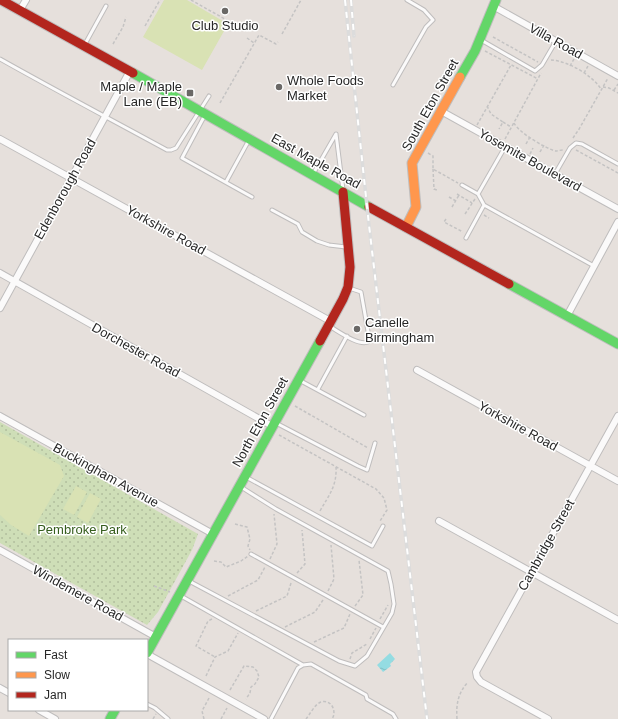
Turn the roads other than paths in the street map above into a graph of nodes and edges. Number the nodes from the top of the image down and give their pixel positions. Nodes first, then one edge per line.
1 (26, 0) edge
2 (407, 0) edge
3 (5, 1) edge
4 (494, 2) edge
5 (106, 6) dead end
6 (20, 10) junction
7 (480, 39) junction
8 (556, 41) junction
9 (84, 46) junction
10 (0, 59) edge
11 (130, 71) junction
12 (618, 76) edge
13 (393, 85) dead end
14 (209, 96) dead end
15 (441, 111) junction
16 (203, 112) junction
17 (106, 116) junction
18 (0, 139) edge
19 (250, 139) junction
20 (504, 146) junction
21 (618, 164) edge
22 (312, 174) junction
23 (555, 174) junction
24 (71, 178) junction
25 (226, 182) junction
26 (462, 184) road end
27 (343, 192) junction
28 (478, 194) junction
29 (252, 197) dead end
30 (484, 205) junction
31 (618, 209) edge
32 (272, 210) dead end
33 (618, 222) edge
34 (406, 227) junction
35 (466, 238) dead end
36 (348, 247) junction
37 (594, 266) junction
38 (0, 274) edge
39 (14, 281) junction
40 (348, 287) junction
41 (0, 308) edge
42 (567, 316) junction
43 (330, 324) junction
44 (347, 336) junction
45 (618, 344) edge
46 (417, 370) dead end
47 (298, 379) junction
48 (318, 389) junction
49 (364, 415) dead end
50 (0, 416) edge
51 (618, 416) edge
52 (274, 424) junction
53 (376, 443) dead end
54 (590, 466) junction
55 (245, 477) junction
56 (618, 481) edge
57 (240, 486) junction
58 (439, 520) dead end
59 (383, 526) dead end
60 (213, 534) junction
61 (0, 550) edge
62 (251, 554) road end
63 (532, 572) junction
64 (188, 580) junction
65 (175, 594) junction
66 (618, 620) edge
67 (383, 627) junction
68 (156, 636) junction
69 (148, 652) edge
70 (148, 655) edge
71 (303, 665) junction
72 (148, 705) edge
73 (41, 711) edge
74 (55, 719) edge
75 (168, 719) edge
76 (264, 719) edge
77 (272, 719) edge
78 (396, 719) edge
79 (548, 719) edge

1 - 6 street
2 - 13 lane
3 - 6 street, East Maple Road
4 - 7 street, South Eton Street
4 - 8 street, Villa Road
5 - 9 lane
6 - 9 street, East Maple Road
7 - 8 lane
7 - 15 street, South Eton Street
8 - 12 street, Villa Road
9 - 11 street, East Maple Road
10 - 17 lane
11 - 16 street, East Maple Road
11 - 17 street, Edenborough Road
14 - 16 lane
15 - 20 street, Yosemite Boulevard
15 - 34 street, South Eton Street
16 - 17 lane
16 - 19 street, East Maple Road
16 - 25 lane
17 - 24 street, Edenborough Road
18 - 24 street, Yorkshire Road
19 - 22 street, East Maple Road
19 - 25 lane
20 - 23 street, Yosemite Boulevard
20 - 28 lane
21 - 23 lane
22 - 27 street, East Maple Road
22 - 27 lane
23 - 31 street, Yosemite Boulevard
24 - 39 street, Edenborough Road
24 - 43 street, Yorkshire Road
25 - 29 lane
26 - 28 lane
27 - 34 street, East Maple Road
27 - 36 street, North Eton Street
28 - 30 lane
30 - 35 lane
30 - 37 lane
32 - 36 lane
33 - 37 street
34 - 42 street, East Maple Road
36 - 40 street, North Eton Street
37 - 42 street
38 - 39 street, Dorchester Road
39 - 41 street, Edenborough Road
39 - 52 street, Dorchester Road
40 - 43 street, North Eton Street
40 - 44 lane
42 - 45 street, East Maple Road
43 - 44 lane
43 - 47 street, North Eton Street
44 - 48 lane
46 - 54 street, Yorkshire Road
47 - 48 lane
47 - 52 street, North Eton Street
48 - 49 lane
50 - 60 street, Buckingham Avenue
51 - 54 street, Cambridge Street
52 - 53 lane
52 - 55 street, North Eton Street
54 - 56 street, Yorkshire Road
54 - 63 street, Cambridge Street
55 - 57 street, North Eton Street
55 - 59 lane
57 - 60 street, North Eton Street
57 - 67 lane
58 - 63 street
60 - 64 street, North Eton Street
61 - 68 street, Windemere Road
62 - 67 lane
63 - 66 street
63 - 79 street, Cambridge Street
64 - 65 street, North Eton Street
64 - 67 lane
65 - 68 street, North Eton Street
65 - 71 lane
68 - 69 street, North Eton Street
70 - 76 street
71 - 77 lane
71 - 78 lane
72 - 75 lane
73 - 74 street

